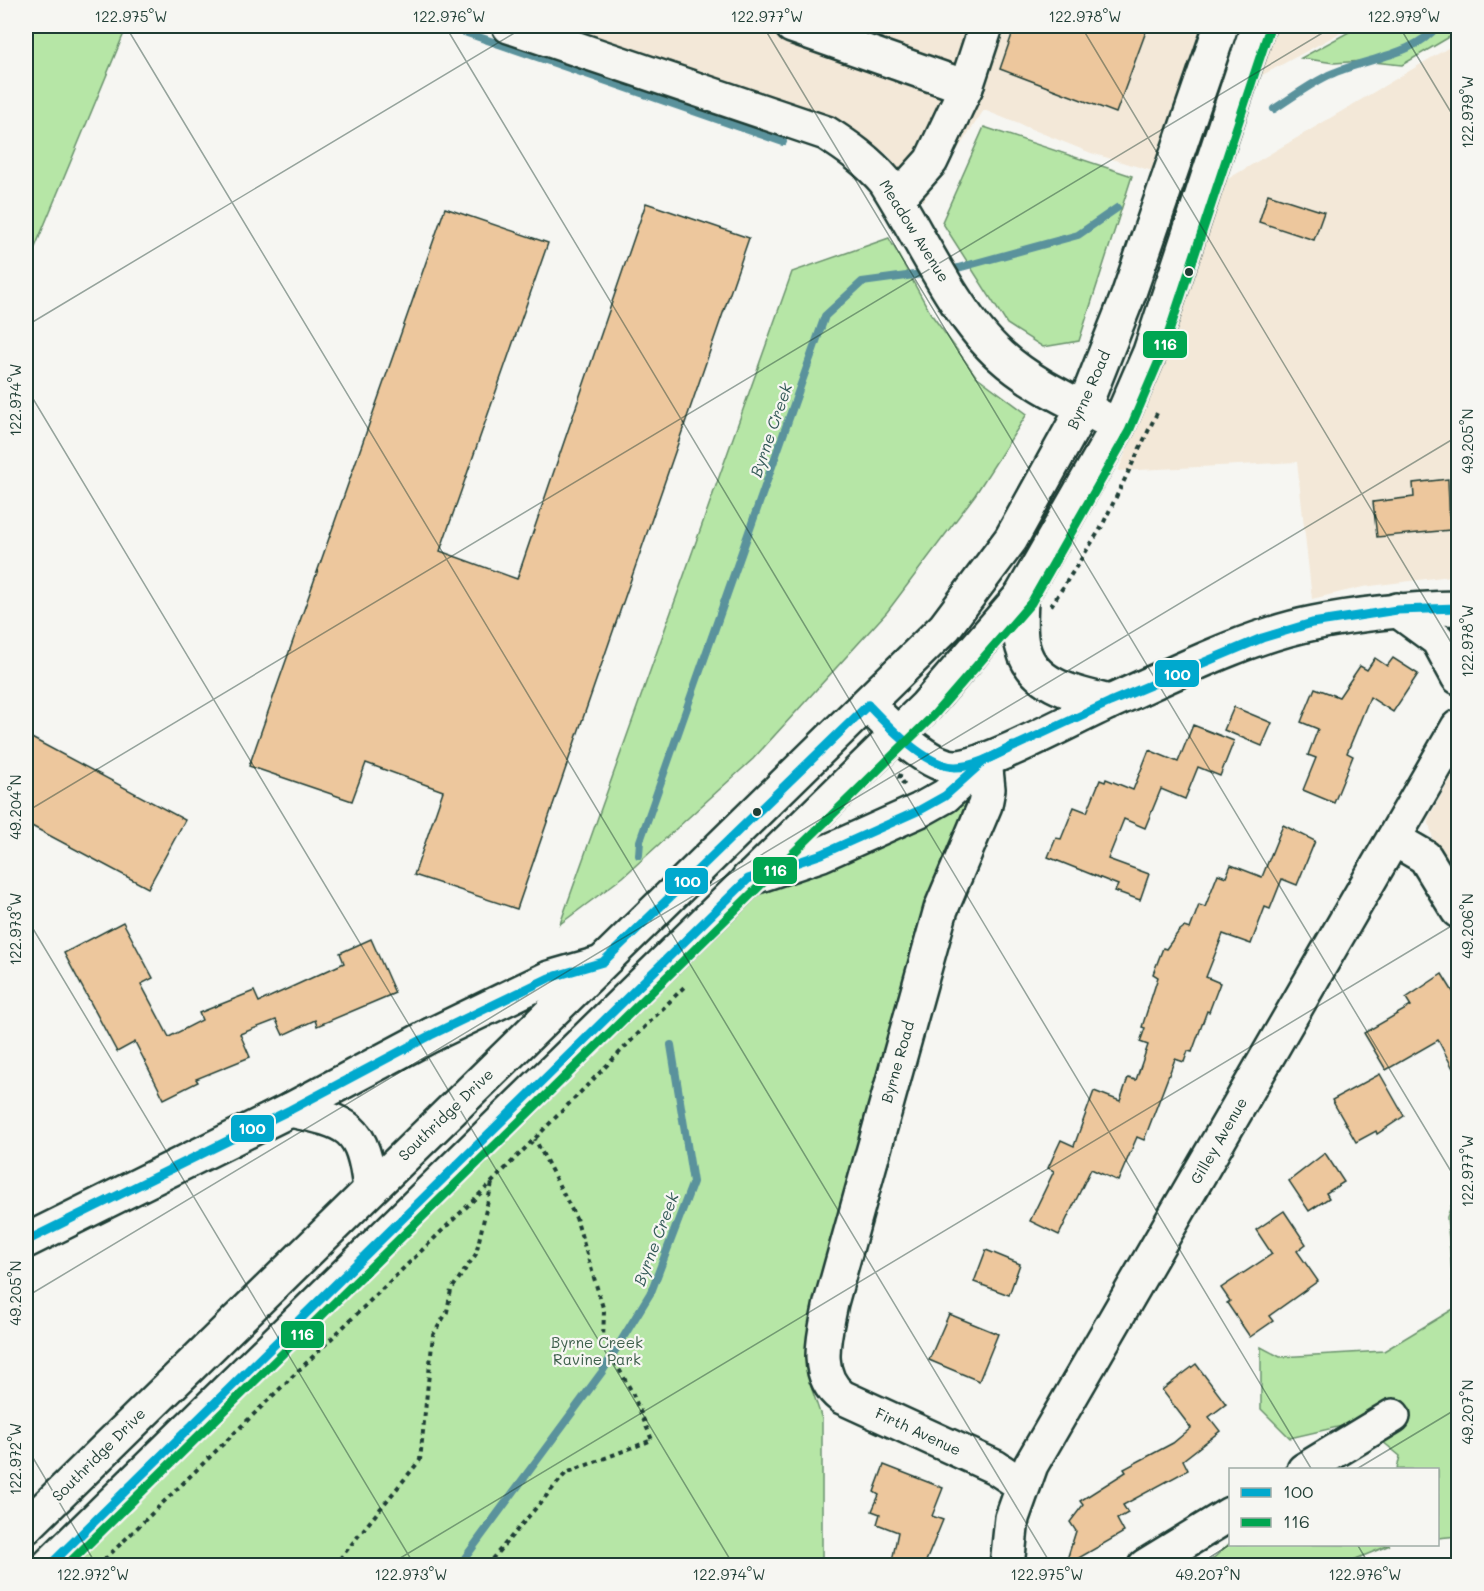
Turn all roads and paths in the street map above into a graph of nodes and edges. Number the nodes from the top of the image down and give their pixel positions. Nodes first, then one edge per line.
1 (511, 26) edge
2 (792, 26) edge
3 (986, 26) edge
4 (1221, 26) edge
5 (1258, 26) edge
6 (966, 87) junction
7 (897, 199) junction
8 (1084, 407) junction
9 (1118, 426) junction
10 (1021, 596) junction
11 (1458, 608) edge
12 (1397, 610) junction
13 (1458, 677) edge
14 (1110, 702) junction
15 (868, 705) junction
16 (1458, 727) edge
17 (896, 734) junction
18 (985, 760) junction
19 (1394, 838) junction
20 (748, 879) junction
21 (1458, 911) edge
22 (603, 962) junction
23 (685, 986) dead end
24 (290, 1110) junction
25 (535, 1139) junction
26 (492, 1182) junction
27 (370, 1189) junction
28 (26, 1241) edge
29 (824, 1370) joint
30 (1393, 1416) dead end
31 (1307, 1468) edge
32 (1022, 1485) junction
33 (1229, 1515) edge
34 (26, 1527) edge
35 (48, 1566) edge
36 (98, 1566) edge
37 (334, 1566) edge
38 (486, 1566) edge
39 (1007, 1566) edge
40 (1145, 1566) edge

1 - 7 main road, Meadow Avenue
2 - 6 main road
3 - 6 main road
4 - 8 main road, Byrne Road
5 - 9 main road
6 - 7 main road
7 - 8 main road, Meadow Avenue
8 - 9 main road, Meadow Avenue
8 - 15 main road, Byrne Road
9 - 10 main road
10 - 14 main road
10 - 17 main road
11 - 12 main road
12 - 13 main road
12 - 14 main road
14 - 18 main road
15 - 17 main road
15 - 22 main road, Southridge Drive
16 - 19 main road, Gilley Avenue
17 - 18 main road
17 - 20 main road
18 - 20 main road
18 - 29 main road, Byrne Road
19 - 21 main road
19 - 32 main road, Gilley Avenue
20 - 35 main road
22 - 24 main road
22 - 27 main road, Southridge Drive
23 - 25 path
24 - 27 main road
24 - 28 main road
25 - 26 path
25 - 38 path
26 - 36 path
26 - 37 path
27 - 34 main road, Southridge Drive
29 - 32 main road, Firth Avenue
30 - 31 main road
32 - 39 main road, Gilley Avenue
33 - 40 main road

